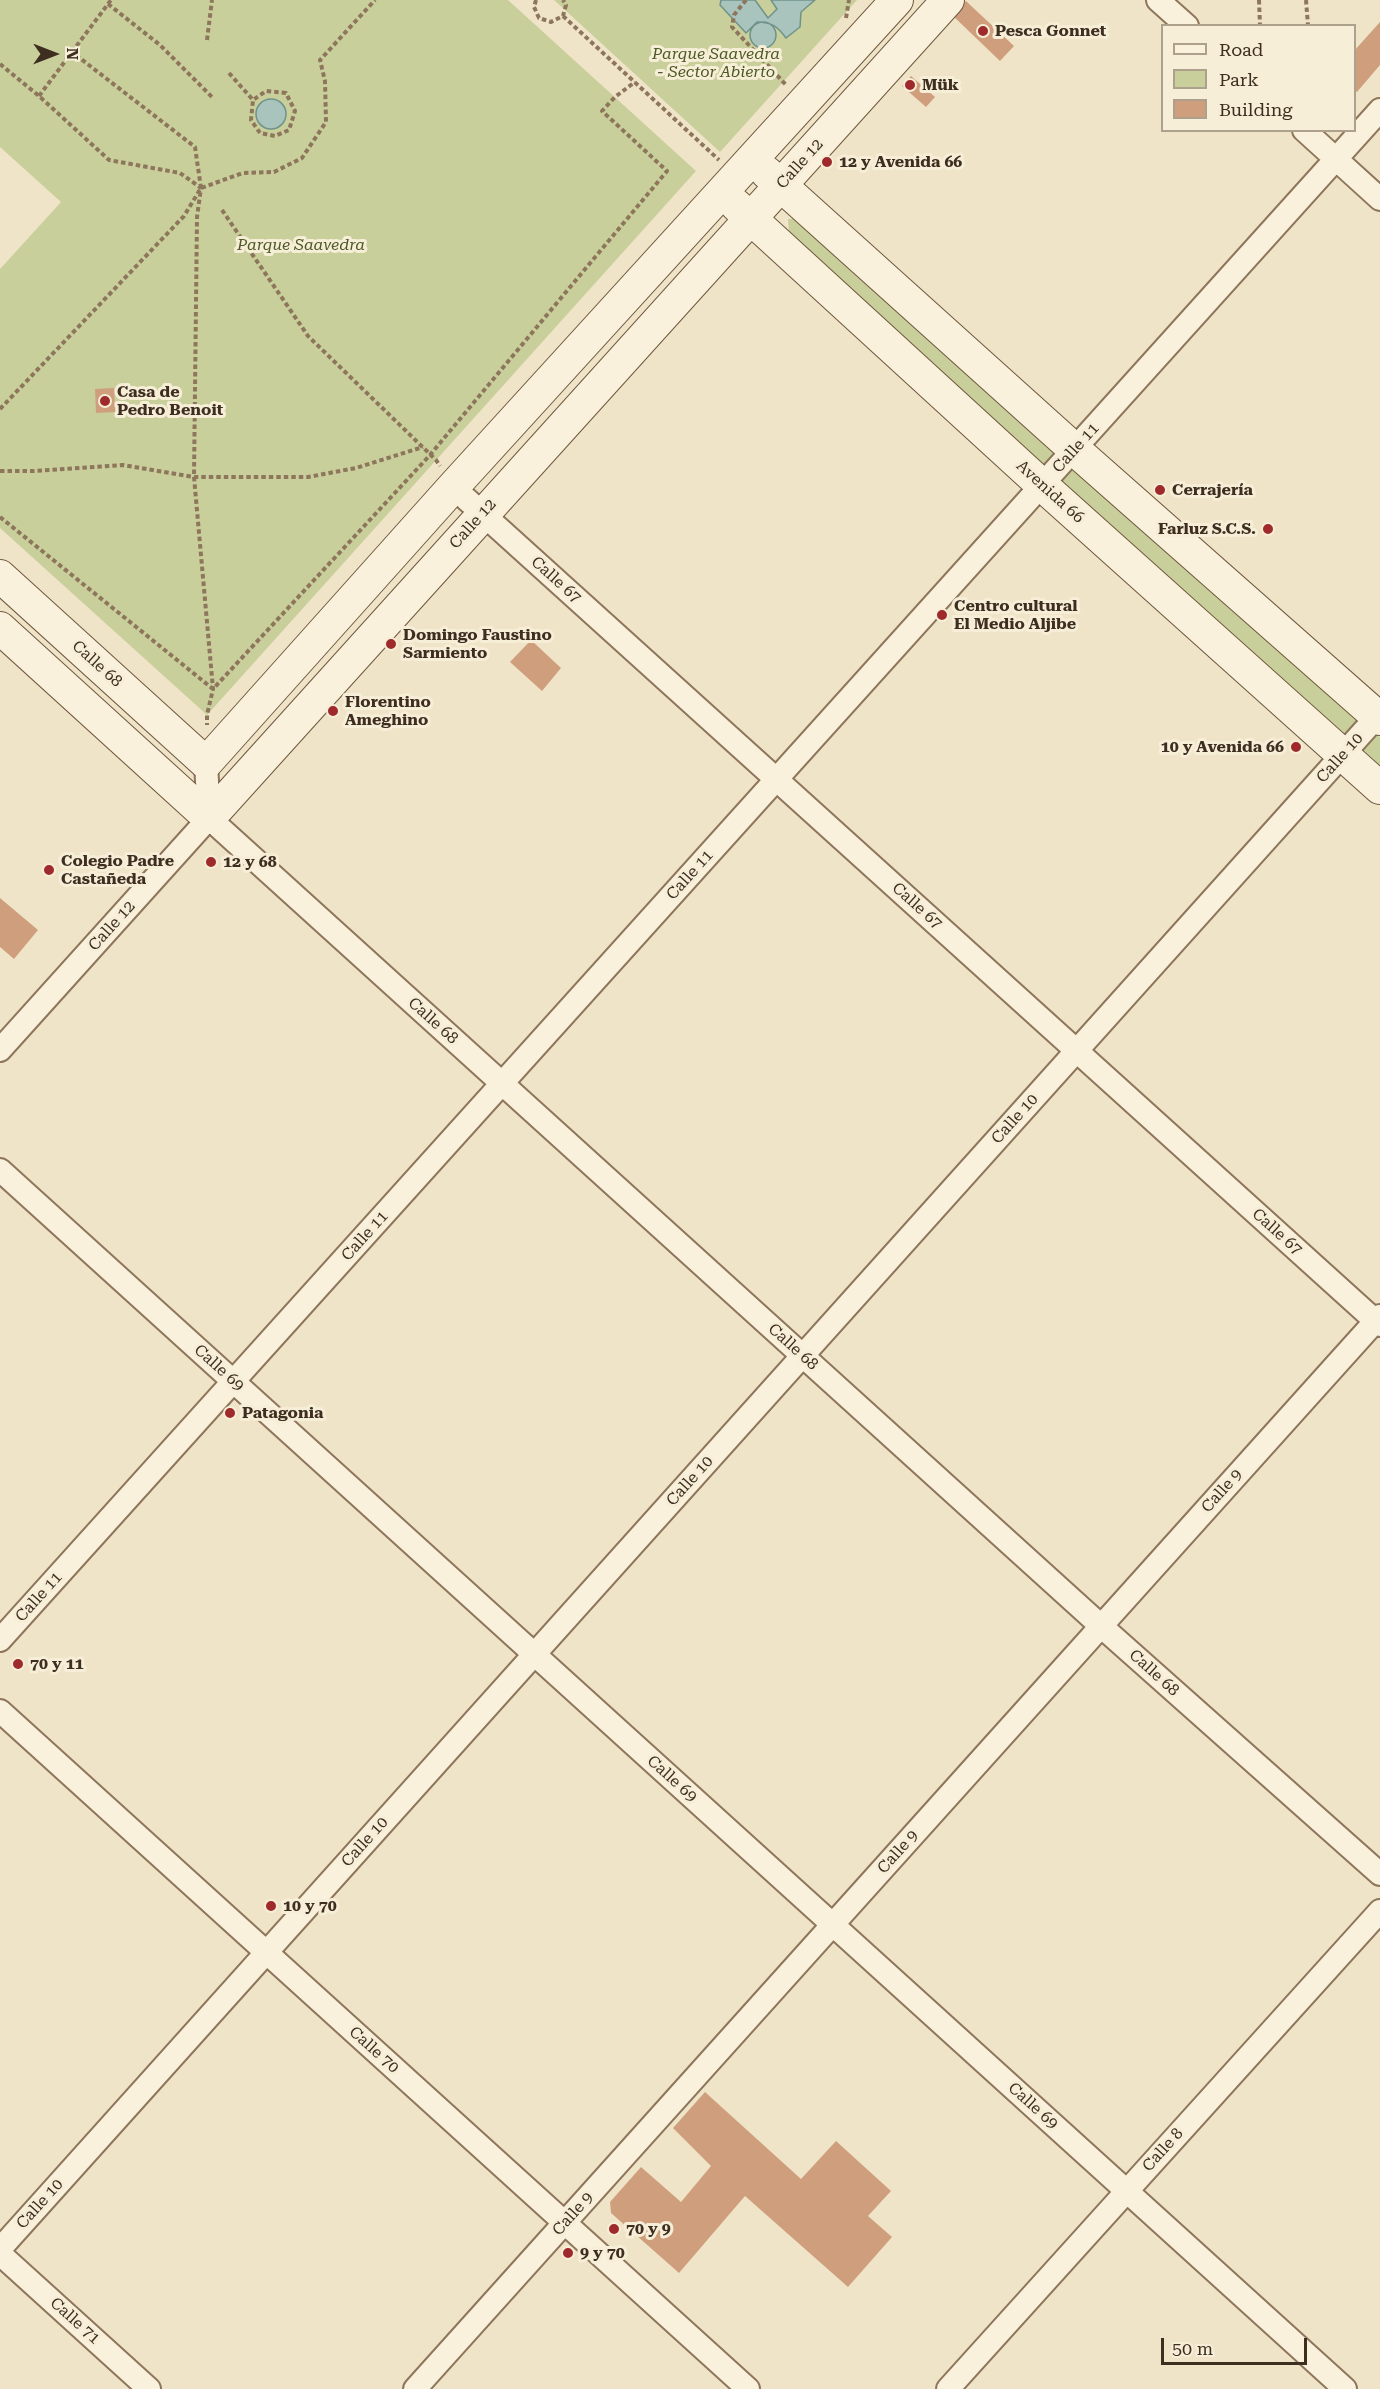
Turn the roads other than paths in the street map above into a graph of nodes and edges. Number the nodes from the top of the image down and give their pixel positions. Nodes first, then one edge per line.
1 (897, 0) edge
2 (948, 0) edge
3 (1158, 0) edge
4 (1185, 24) edge
5 (1380, 110) edge
6 (1306, 132) edge
7 (1336, 159) junction
8 (733, 172) junction
9 (780, 185) junction
10 (1380, 199) edge
11 (751, 218) junction
12 (1075, 450) junction
13 (447, 478) junction
14 (1043, 486) junction
15 (482, 514) junction
16 (0, 576) edge
17 (0, 628) edge
18 (1379, 716) edge
19 (1343, 755) junction
20 (206, 763) junction
21 (777, 779) junction
22 (1380, 788) edge
23 (209, 818) junction
24 (0, 1050) edge
25 (1077, 1050) junction
26 (502, 1083) junction
27 (0, 1170) edge
28 (1378, 1320) edge
29 (802, 1356) junction
30 (233, 1382) junction
31 (1101, 1626) junction
32 (0, 1640) edge
33 (534, 1654) junction
34 (0, 1711) edge
35 (1380, 1874) edge
36 (1380, 1911) edge
37 (833, 1925) junction
38 (266, 1952) junction
39 (1126, 2191) junction
40 (565, 2223) junction
41 (0, 2249) edge
42 (0, 2254) edge
43 (149, 2389) edge
44 (416, 2389) edge
45 (748, 2389) edge
46 (948, 2389) edge
47 (1345, 2389) edge

1 - 8 main road
2 - 9 main road, Calle 12
3 - 4 street
5 - 7 street, Calle 11
6 - 7 street
7 - 10 street
7 - 12 street, Calle 11
8 - 9 main road
8 - 11 main road, Avenida 66
8 - 13 main road
9 - 11 main road, Calle 12
9 - 12 main road
11 - 14 main road, Avenida 66
11 - 15 main road, Calle 12
12 - 14 street, Calle 11
12 - 18 main road
13 - 15 street, Calle 67
13 - 20 main road
14 - 19 main road, Avenida 66
14 - 21 street, Calle 11
15 - 21 street, Calle 67
15 - 23 main road, Calle 12
16 - 20 main road, Calle 68
17 - 23 main road, Calle 68
18 - 19 street, Calle 10
19 - 22 main road, Avenida 66
19 - 25 street, Calle 10
20 - 23 street
21 - 25 street, Calle 67
21 - 26 street, Calle 11
23 - 24 street, Calle 12
23 - 26 street, Calle 68
25 - 28 street, Calle 67
25 - 29 street, Calle 10
26 - 29 street, Calle 68
26 - 30 street, Calle 11
27 - 30 street, Calle 69
28 - 31 street, Calle 9
29 - 31 street, Calle 68
29 - 33 street, Calle 10
30 - 32 street, Calle 11
30 - 33 street, Calle 69
31 - 35 street, Calle 68
31 - 37 street, Calle 9
33 - 37 street, Calle 69
33 - 38 street, Calle 10
34 - 38 street, Calle 70
36 - 39 street, Calle 8
37 - 39 street, Calle 69
37 - 40 street, Calle 9
38 - 40 street, Calle 70
38 - 41 street, Calle 10
39 - 46 street, Calle 8
39 - 47 street, Calle 69
40 - 44 street, Calle 9
40 - 45 street, Calle 70
42 - 43 street, Calle 71

